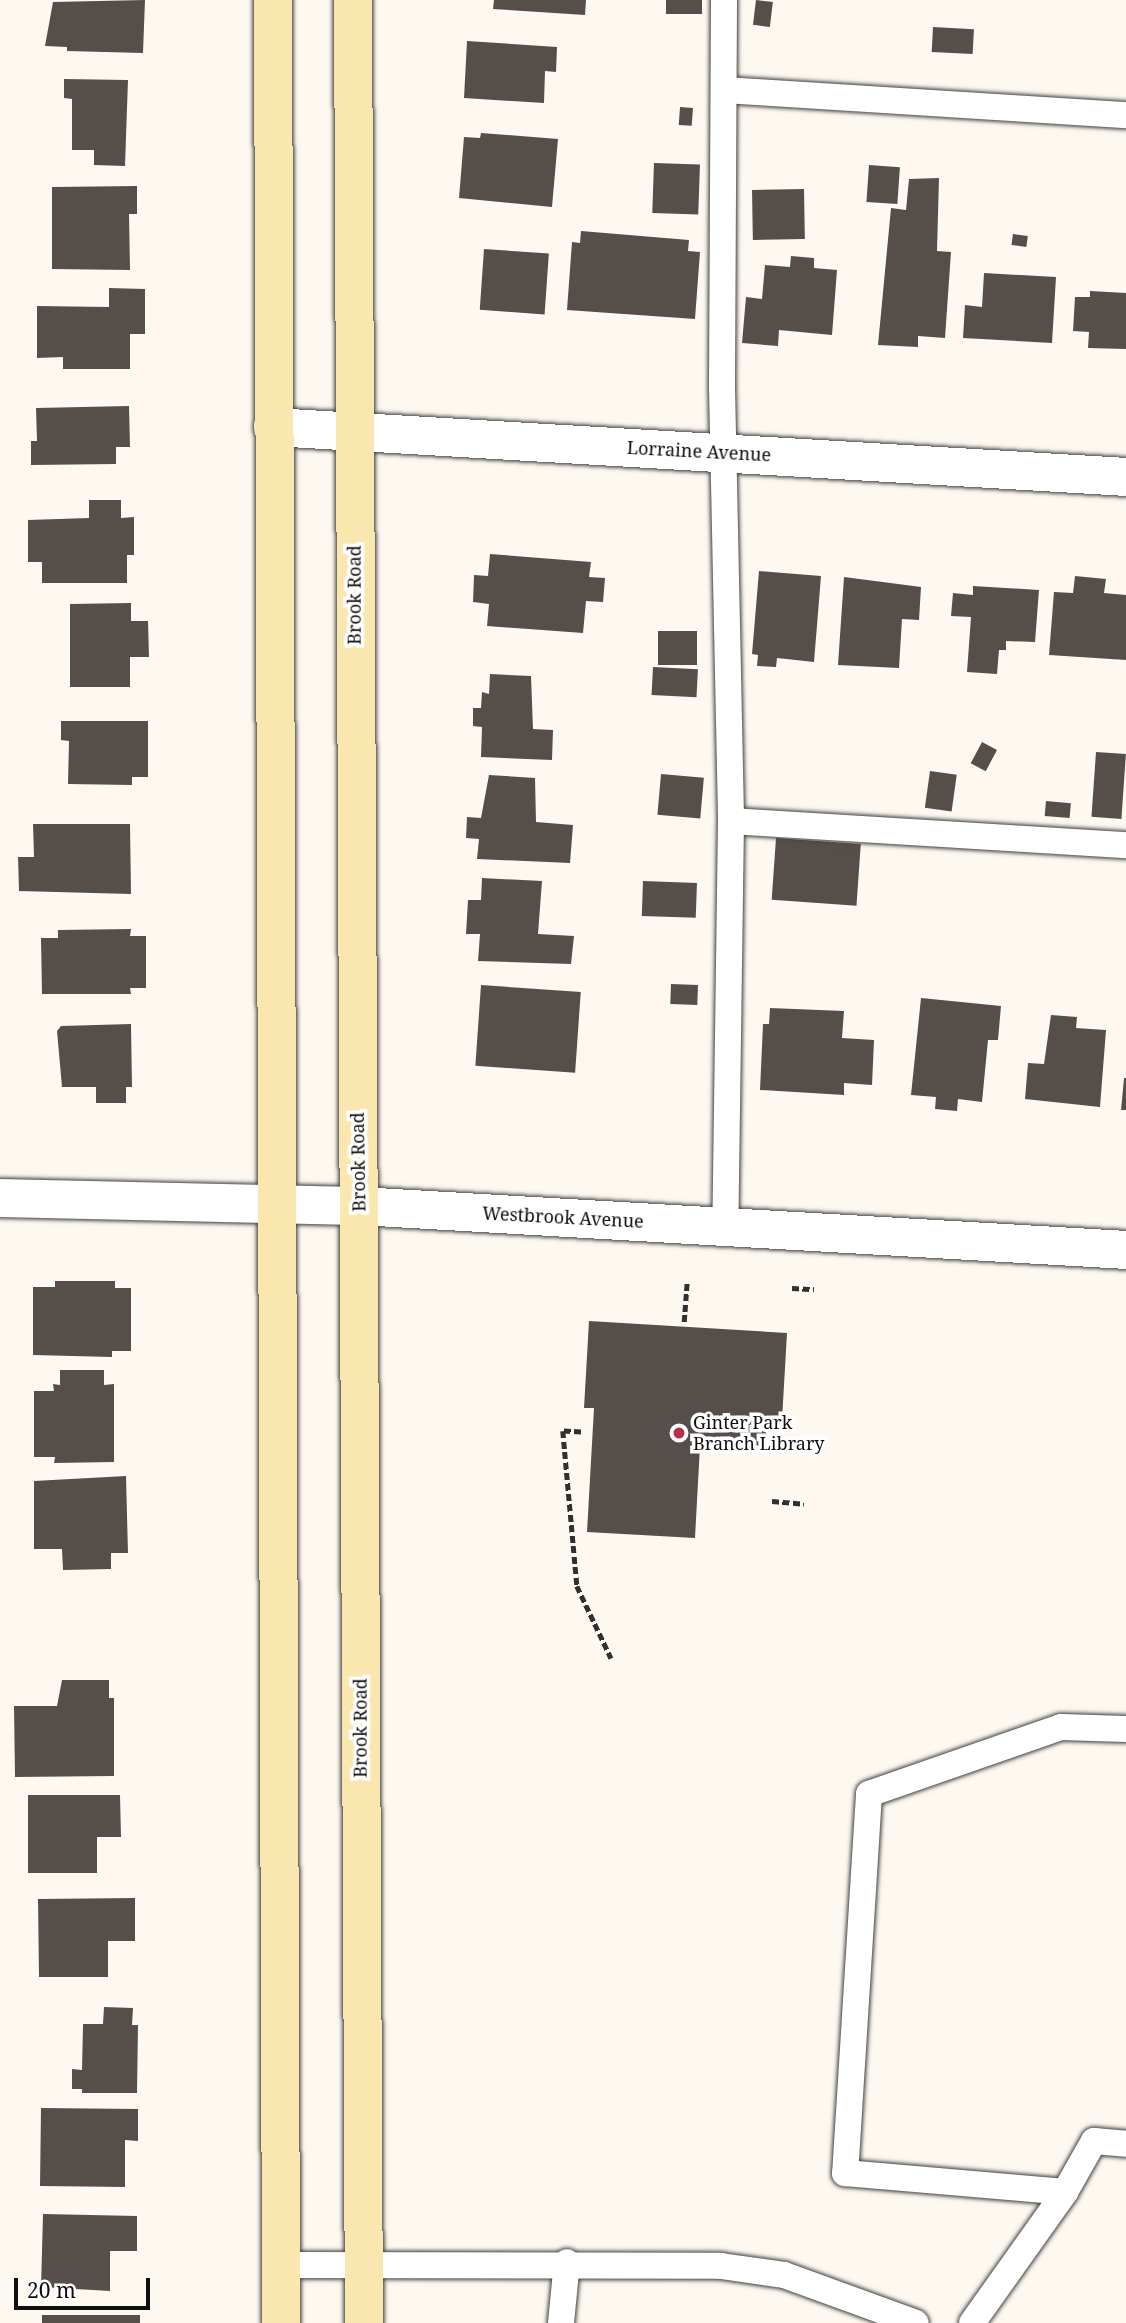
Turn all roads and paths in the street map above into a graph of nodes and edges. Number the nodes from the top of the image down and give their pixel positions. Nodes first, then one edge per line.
1 (273, 0) edge
2 (353, 0) edge
3 (724, 0) edge
4 (725, 90) junction
5 (1126, 115) edge
6 (272, 427) junction
7 (354, 430) junction
8 (724, 453) junction
9 (1126, 477) edge
10 (731, 821) junction
11 (1126, 845) edge
12 (0, 1198) edge
13 (276, 1204) junction
14 (359, 1206) junction
15 (725, 1226) junction
16 (1126, 1250) edge
17 (687, 1281) dead end
18 (792, 1289) dead end
19 (814, 1289) dead end
20 (684, 1322) dead end
21 (581, 1432) dead end
22 (772, 1501) dead end
23 (804, 1504) dead end
24 (611, 1658) dead end
25 (1126, 1729) edge
26 (1126, 2144) edge
27 (1065, 2192) junction
28 (567, 2262) junction
29 (281, 2265) junction
30 (364, 2265) junction
31 (281, 2323) edge
32 (363, 2323) edge
33 (561, 2323) edge
34 (916, 2323) edge
35 (972, 2323) edge

1 - 6 main road
2 - 7 main road, Brook Road
3 - 4 lane
4 - 5 lane
4 - 8 lane
6 - 7 street, Lorraine Avenue
6 - 13 main road
7 - 8 street, Lorraine Avenue
7 - 14 main road, Brook Road
8 - 9 street, Lorraine Avenue
8 - 10 lane
10 - 11 lane
10 - 15 lane
12 - 13 street, Westbrook Avenue
13 - 14 street, Westbrook Avenue
13 - 29 main road
14 - 15 street, Westbrook Avenue
14 - 30 main road, Brook Road
15 - 16 street, Westbrook Avenue
17 - 20 path
18 - 19 path
21 - 24 path
22 - 23 path
25 - 27 lane
26 - 27 lane
27 - 35 lane
28 - 30 lane
28 - 33 lane
28 - 34 lane
29 - 30 lane
29 - 31 main road
30 - 32 main road, Brook Road

